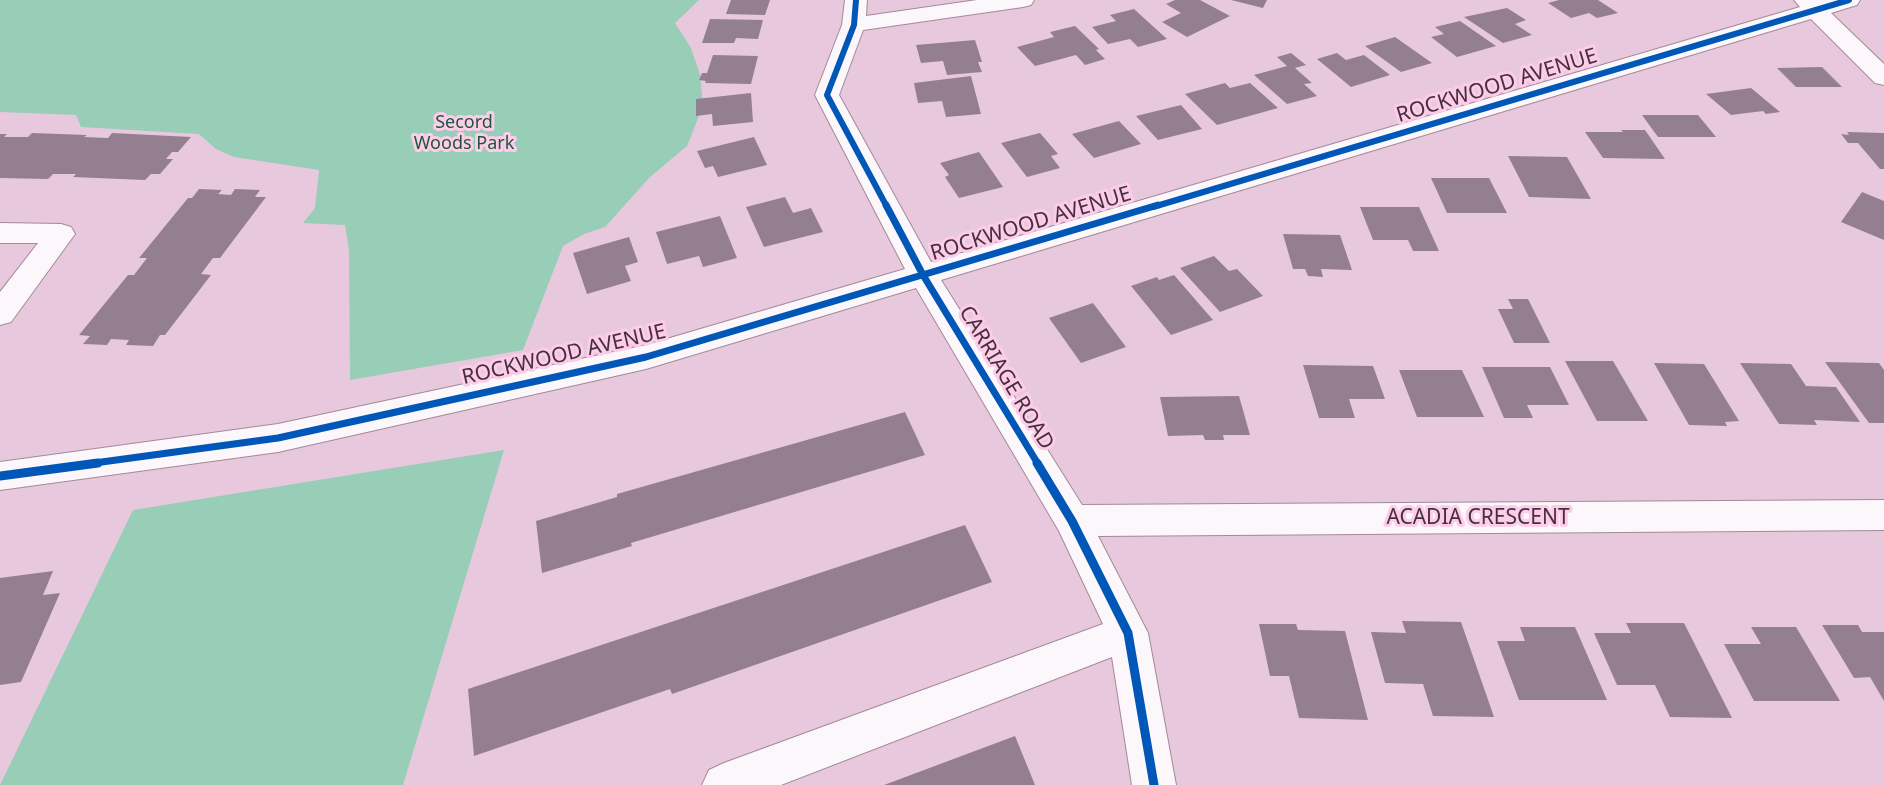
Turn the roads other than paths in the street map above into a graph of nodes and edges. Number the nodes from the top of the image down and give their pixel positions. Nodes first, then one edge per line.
1 (1023, 0) edge
2 (1849, 0) edge
3 (1810, 5) edge
4 (855, 12) edge
5 (1884, 78) edge
6 (0, 233) edge
7 (923, 275) junction
8 (0, 314) edge
9 (0, 476) edge
10 (1884, 515) edge
11 (1072, 521) junction
12 (1128, 633) junction
13 (724, 785) edge
14 (1154, 785) edge

1 - 4 street
2 - 3 street, ROCKWOOD AVENUE
3 - 5 street
3 - 7 street, ROCKWOOD AVENUE
4 - 7 street, CARRIAGE ROAD
6 - 8 street
7 - 9 street, ROCKWOOD AVENUE
7 - 11 street, CARRIAGE ROAD
10 - 11 street, ACADIA CRESCENT
11 - 12 street, CARRIAGE ROAD
12 - 13 street
12 - 14 street, CARRIAGE ROAD

